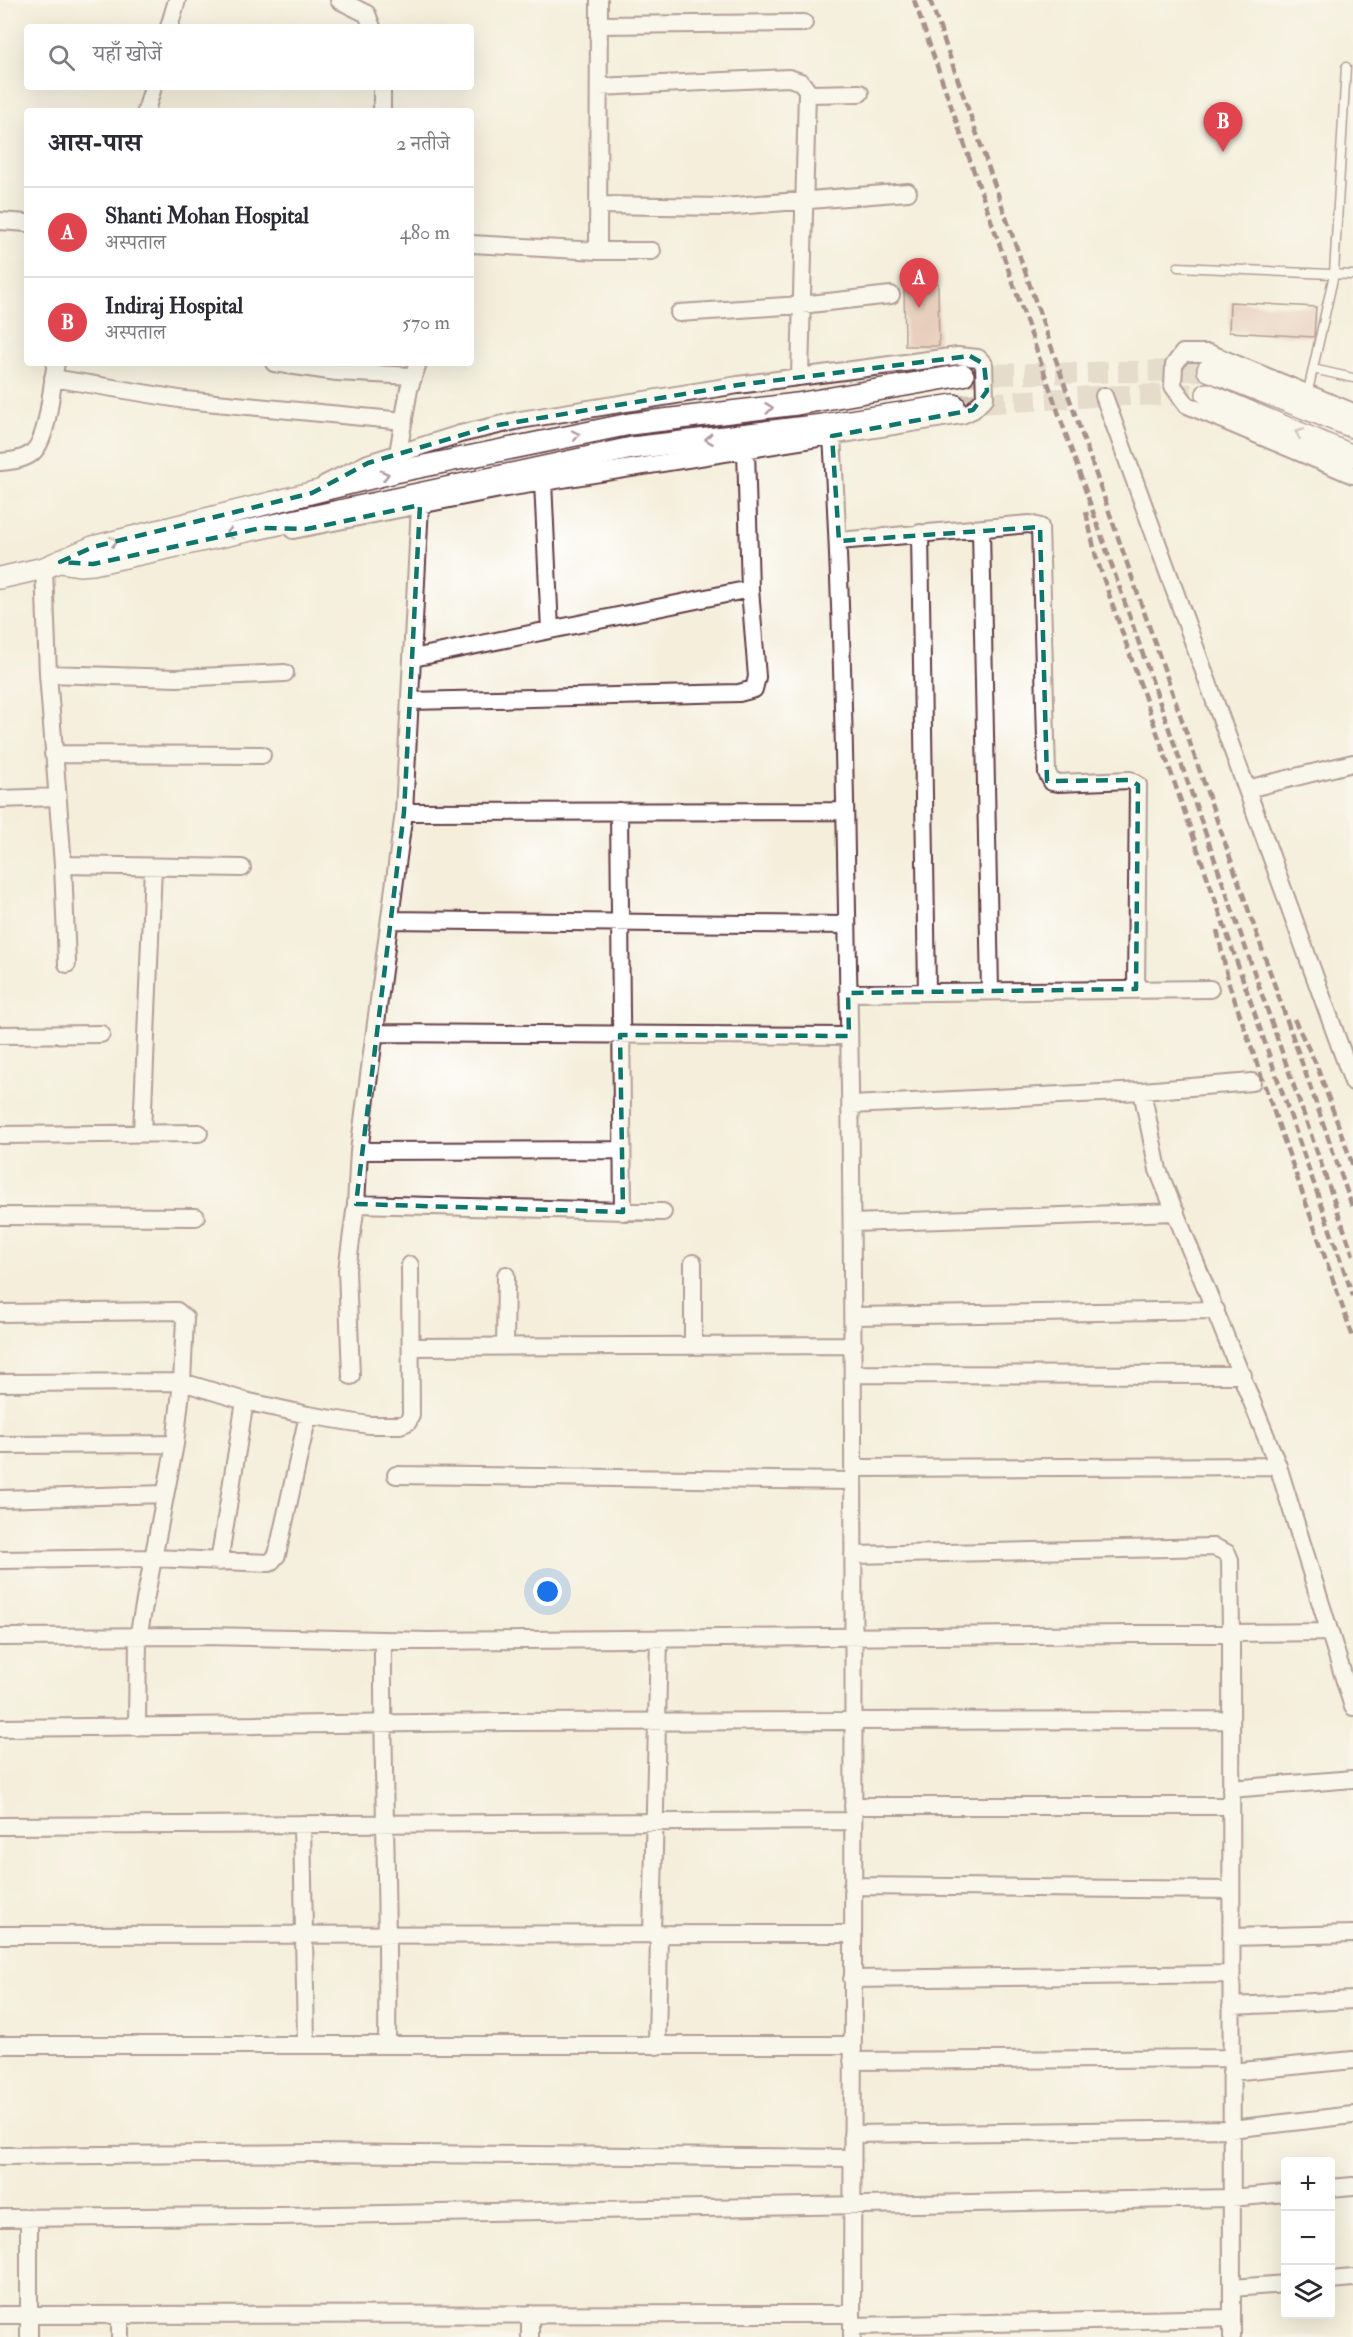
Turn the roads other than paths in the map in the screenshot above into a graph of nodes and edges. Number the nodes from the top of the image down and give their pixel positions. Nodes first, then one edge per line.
1 (177, 0) edge
2 (339, 0) edge
3 (599, 0) edge
4 (804, 23) dead end
5 (170, 24) edge
6 (371, 24) edge
7 (599, 25) junction
8 (1346, 67) dead end
9 (599, 87) junction
10 (152, 90) edge
11 (382, 90) edge
12 (807, 91) junction
13 (860, 93) dead end
14 (147, 108) edge
15 (382, 108) edge
16 (908, 192) dead end
17 (806, 201) junction
18 (598, 205) junction
19 (0, 221) edge
20 (24, 223) edge
21 (474, 244) edge
22 (598, 251) junction
23 (652, 251) dead end
24 (1178, 267) dead end
25 (1334, 274) junction
26 (1353, 275) edge
27 (891, 295) dead end
28 (801, 305) junction
29 (679, 313) dead end
30 (295, 366) edge
31 (415, 369) edge
32 (1313, 369) junction
33 (1208, 370) tunnel mouth
34 (54, 371) edge
35 (963, 375) tunnel mouth
36 (800, 377) junction
37 (1353, 378) edge
38 (1308, 391) junction
39 (1207, 394) tunnel mouth
40 (1104, 396) dead end
41 (954, 405) tunnel mouth
42 (1353, 412) edge
43 (404, 421) junction
44 (1353, 427) edge
45 (832, 436) junction
46 (746, 450) junction
47 (398, 453) junction
48 (1353, 456) edge
49 (0, 462) edge
50 (1353, 475) edge
51 (543, 482) junction
52 (312, 493) junction
53 (420, 505) junction
54 (261, 528) junction
55 (981, 529) junction
56 (920, 533) junction
57 (839, 541) junction
58 (52, 565) junction
59 (0, 578) edge
60 (750, 589) junction
61 (549, 630) junction
62 (413, 658) junction
63 (48, 674) junction
64 (285, 674) dead end
65 (410, 701) junction
66 (53, 754) junction
67 (262, 755) dead end
68 (1353, 763) edge
69 (1247, 789) junction
70 (57, 797) junction
71 (0, 799) edge
72 (620, 811) junction
73 (845, 811) junction
74 (404, 812) junction
75 (63, 865) junction
76 (153, 867) junction
77 (242, 868) dead end
78 (390, 920) junction
79 (619, 922) junction
80 (847, 925) junction
81 (67, 964) dead end
82 (1210, 988) dead end
83 (1137, 990) junction
84 (927, 992) junction
85 (990, 992) junction
86 (848, 993) junction
87 (375, 1033) junction
88 (102, 1034) dead end
89 (0, 1035) edge
90 (620, 1035) junction
91 (849, 1036) junction
92 (1252, 1082) dead end
93 (1353, 1082) edge
94 (1142, 1091) junction
95 (851, 1105) junction
96 (142, 1133) junction
97 (199, 1133) dead end
98 (0, 1135) edge
99 (622, 1150) junction
100 (359, 1151) junction
101 (356, 1204) junction
102 (623, 1212) junction
103 (663, 1212) dead end
104 (1176, 1212) junction
105 (0, 1216) edge
106 (196, 1217) dead end
107 (852, 1222) junction
108 (693, 1263) dead end
109 (410, 1265) dead end
110 (506, 1275) dead end
111 (1216, 1310) junction
112 (0, 1313) edge
113 (854, 1316) junction
114 (854, 1345) junction
115 (505, 1346) junction
116 (693, 1346) junction
117 (412, 1347) junction
118 (854, 1374) junction
119 (1243, 1374) junction
120 (351, 1376) dead end
121 (182, 1382) junction
122 (0, 1383) edge
123 (245, 1401) junction
124 (308, 1415) junction
125 (175, 1444) junction
126 (0, 1445) edge
127 (1278, 1466) junction
128 (396, 1475) dead end
129 (853, 1475) junction
130 (165, 1494) junction
131 (0, 1499) edge
132 (853, 1555) junction
133 (154, 1558) junction
134 (0, 1560) edge
135 (219, 1562) junction
136 (1329, 1632) junction
137 (1231, 1633) junction
138 (0, 1637) edge
139 (138, 1637) junction
140 (853, 1637) junction
141 (659, 1639) junction
142 (383, 1640) junction
143 (1353, 1707) edge
144 (1231, 1720) junction
145 (658, 1722) junction
146 (852, 1722) junction
147 (383, 1724) junction
148 (137, 1727) junction
149 (0, 1728) edge
150 (1353, 1779) edge
151 (1231, 1798) junction
152 (853, 1814) junction
153 (656, 1822) junction
154 (386, 1823) junction
155 (302, 1824) junction
156 (0, 1826) edge
157 (852, 1886) junction
158 (1231, 1890) junction
159 (304, 1934) junction
160 (389, 1934) junction
161 (656, 1934) junction
162 (852, 1934) junction
163 (1353, 1934) edge
164 (0, 1935) edge
165 (1231, 1937) junction
166 (1231, 1974) junction
167 (852, 1979) junction
168 (1353, 2000) edge
169 (1231, 2006) junction
170 (306, 2044) junction
171 (387, 2044) junction
172 (0, 2046) edge
173 (657, 2046) junction
174 (852, 2053) junction
175 (1353, 2060) edge
176 (1231, 2065) junction
177 (1353, 2115) edge
178 (1231, 2129) junction
179 (852, 2134) junction
180 (0, 2156) edge
181 (852, 2158) junction
182 (1353, 2186) edge
183 (1335, 2188) edge
184 (1281, 2193) edge
185 (1232, 2198) junction
186 (853, 2207) junction
187 (29, 2217) junction
188 (0, 2218) edge
189 (1353, 2278) edge
190 (1335, 2280) edge
191 (1281, 2284) edge
192 (1232, 2288) junction
193 (530, 2314) junction
194 (0, 2315) edge
195 (29, 2315) junction
196 (120, 2315) junction
197 (1232, 2318) junction
198 (852, 2326) edge
199 (30, 2337) edge
200 (120, 2337) edge
201 (530, 2337) edge
202 (1232, 2337) edge

1 - 5 street
2 - 6 street
3 - 7 street
4 - 7 street
7 - 9 street
8 - 25 lane
9 - 12 street
9 - 18 street
10 - 14 street
11 - 15 street
12 - 13 street
12 - 17 street
16 - 17 street
17 - 18 street
17 - 28 street
18 - 22 street
19 - 20 street
21 - 22 street
22 - 23 street
24 - 25 lane
25 - 26 lane
25 - 32 lane
27 - 28 street
28 - 29 street
28 - 36 street
30 - 31 street
31 - 43 street
32 - 37 lane
32 - 38 lane
33 - 44 street
34 - 43 street
34 - 49 street
52 -> 35 street
36 - 45 street
36 - 47 street
38 - 42 street
38 - 50 street
48 -> 39 street
40 - 69 street
41 -> 54 street
43 - 47 street
45 - 46 street
45 - 57 street
46 - 51 street
46 - 60 street
47 - 52 street
51 - 53 street
51 - 61 street
58 -> 52 street
53 - 54 street
53 - 62 street
54 -> 58 street
55 - 56 street
55 - 83 street
55 - 85 street
56 - 57 street
56 - 84 street
57 - 73 street
58 - 59 street
58 - 63 street
60 - 61 street
60 - 65 street
61 - 62 street
62 - 65 street
63 - 64 street
63 - 66 street
65 - 74 street
66 - 67 street
66 - 70 street
68 - 69 street
69 - 93 street
70 - 71 street
70 - 75 street
72 - 73 street
72 - 74 street
72 - 79 street
73 - 80 street
74 - 78 street
75 - 76 street
75 - 81 street
76 - 77 street
76 - 96 street
78 - 79 street
78 - 87 street
79 - 80 street
79 - 90 street
80 - 86 street
82 - 83 street
83 - 85 street
84 - 85 street
84 - 86 street
86 - 91 street
87 - 90 street
87 - 100 street
88 - 89 street
90 - 91 street
90 - 99 street
91 - 95 street
92 - 94 street
94 - 95 street
94 - 104 street
95 - 107 street
96 - 97 street
96 - 98 street
99 - 100 street
99 - 102 street
100 - 101 street
101 - 102 street
101 - 120 street
102 - 103 street
104 - 107 street
104 - 111 street
105 - 106 street
107 - 113 street
108 - 116 street
109 - 117 street
110 - 115 street
111 - 113 street
111 - 119 street
112 - 121 street
113 - 114 street
114 - 116 street
114 - 118 street
115 - 116 street
115 - 117 street
117 - 124 street
118 - 119 street
118 - 129 street
119 - 127 street
121 - 122 street
121 - 123 street
121 - 125 street
123 - 124 street
123 - 135 street
124 - 135 street
125 - 126 street
125 - 130 street
127 - 129 street
127 - 136 street
128 - 129 street
129 - 132 street
130 - 131 street
130 - 133 street
132 - 137 street
132 - 140 street
133 - 134 street
133 - 135 street
133 - 139 street
136 - 137 street
136 - 143 street
137 - 140 street
137 - 144 street
138 - 139 street
139 - 142 street
139 - 148 street
140 - 141 street
140 - 146 street
141 - 142 street
141 - 145 street
142 - 147 street
144 - 146 street
144 - 151 street
145 - 146 street
145 - 147 street
145 - 153 street
146 - 152 street
147 - 148 street
147 - 154 street
148 - 149 street
150 - 151 street
151 - 152 street
151 - 158 street
152 - 153 street
152 - 157 street
153 - 154 street
153 - 161 street
154 - 155 street
154 - 160 street
155 - 156 street
155 - 159 street
157 - 158 street
157 - 162 street
158 - 165 street
159 - 160 street
159 - 164 street
159 - 170 street
160 - 161 street
160 - 171 street
161 - 162 street
161 - 173 street
162 - 167 street
163 - 165 street
165 - 166 street
166 - 167 street
166 - 169 street
167 - 174 street
168 - 169 street
169 - 176 street
170 - 171 street
170 - 172 street
171 - 173 street
173 - 174 street
174 - 176 street
174 - 179 street
175 - 176 street
176 - 178 street
177 - 178 street
178 - 179 street
178 - 185 street
179 - 181 street
180 - 181 street
181 - 186 street
182 - 183 street
184 - 185 street
185 - 186 street
185 - 192 street
186 - 187 street
186 - 198 street
187 - 188 street
187 - 195 street
189 - 190 street
191 - 192 street
192 - 197 street
193 - 196 street
193 - 198 street
193 - 201 street
194 - 195 street
195 - 196 street
195 - 199 street
196 - 200 street
197 - 198 street
197 - 202 street

